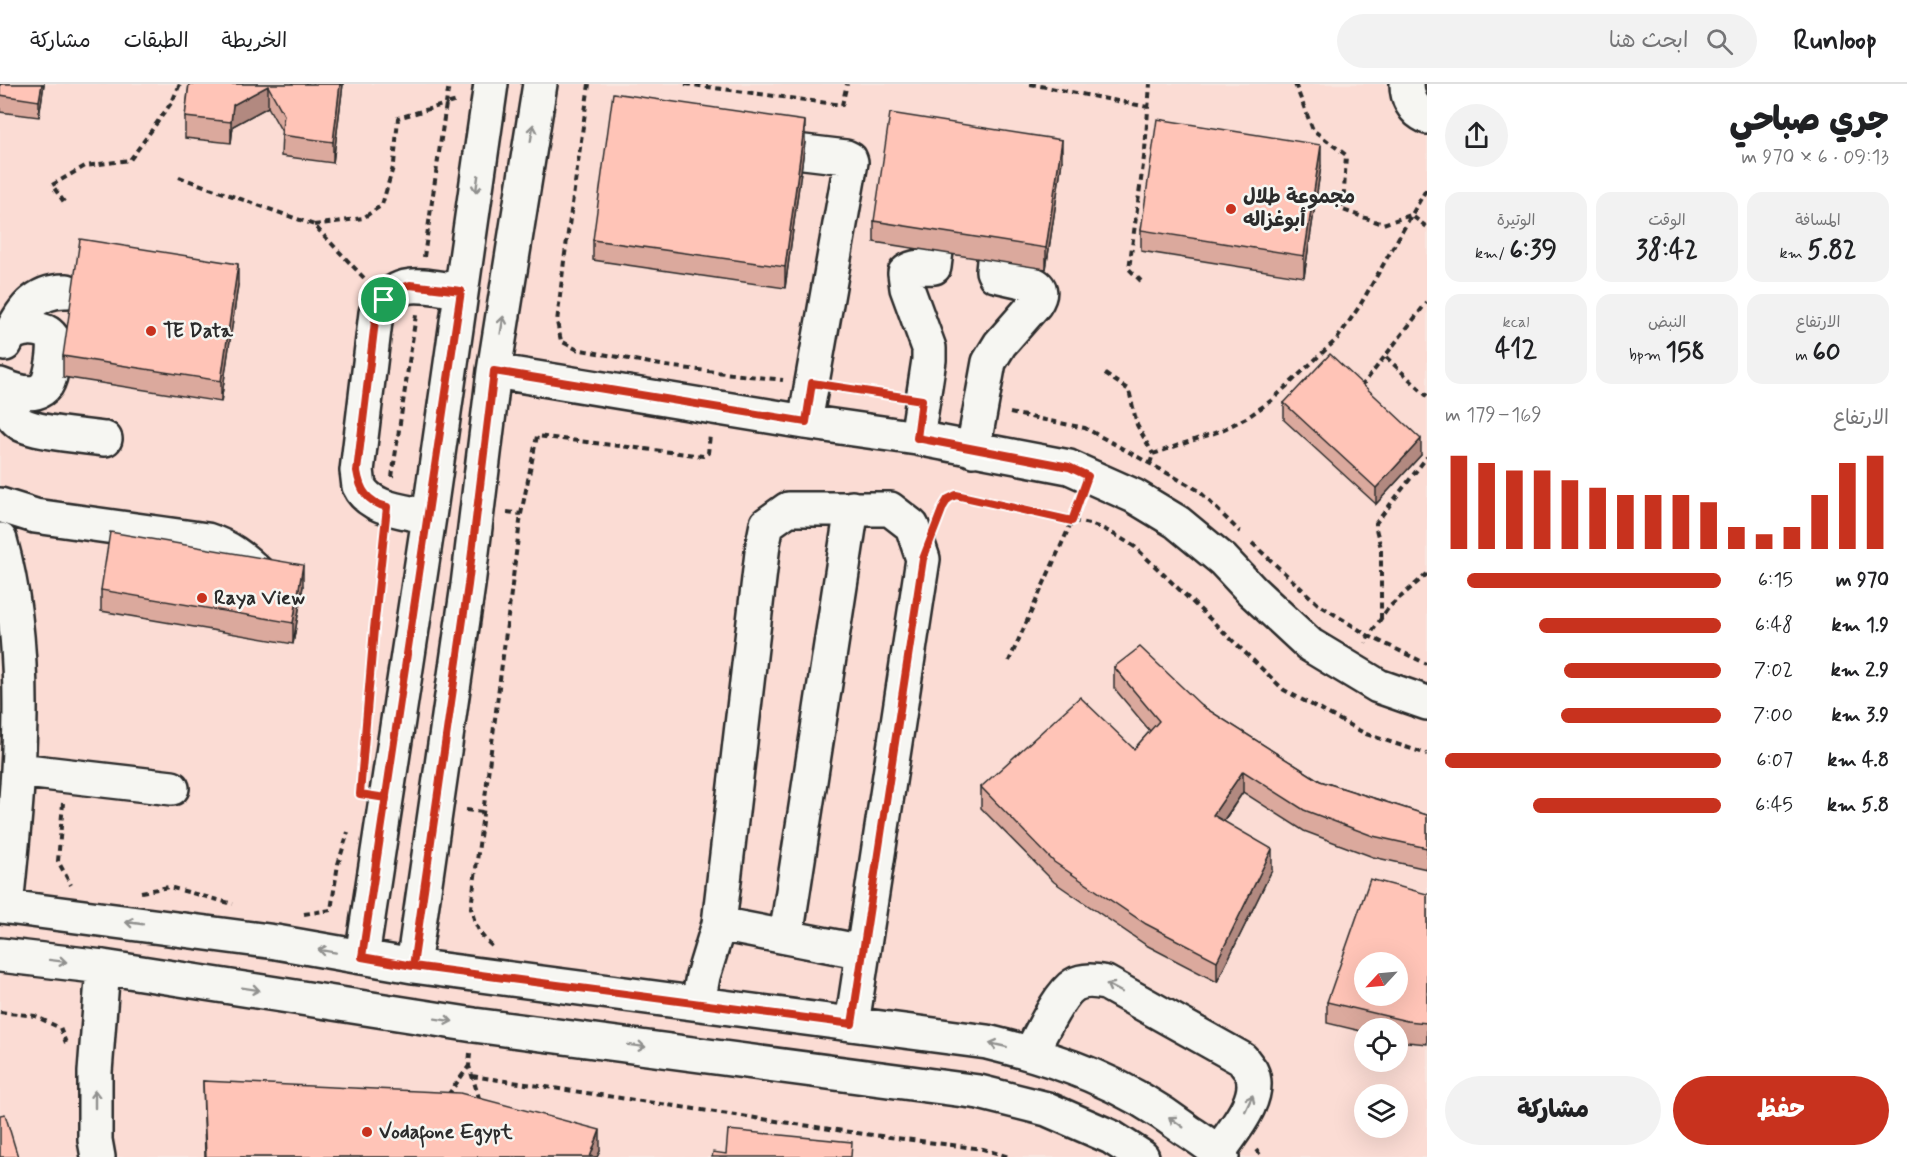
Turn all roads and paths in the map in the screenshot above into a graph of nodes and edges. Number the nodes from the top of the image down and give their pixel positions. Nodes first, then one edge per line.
1 (180, 84) edge
2 (449, 84) edge
3 (540, 84) edge
4 (589, 84) edge
5 (685, 84) edge
6 (847, 84) edge
7 (1030, 84) edge
8 (1150, 84) edge
9 (1295, 84) edge
10 (1407, 84) edge
11 (722, 86) edge
12 (490, 87) edge
13 (446, 104) junction
14 (1148, 107) junction
15 (1427, 117) edge
16 (804, 152) edge
17 (179, 177) dead end
18 (1427, 188) edge
19 (64, 202) dead end
20 (1411, 215) junction
21 (314, 225) junction
22 (1427, 227) edge
23 (936, 252) edge
24 (994, 261) edge
25 (1141, 281) dead end
26 (420, 287) junction
27 (67, 291) dead end
28 (461, 291) junction
29 (384, 300) junction
30 (1427, 302) edge
31 (4, 345) edge
32 (1322, 354) junction
33 (1386, 357) junction
34 (1329, 361) edge
35 (494, 371) junction
36 (1105, 374) dead end
37 (1353, 380) edge
38 (812, 383) junction
39 (0, 386) edge
40 (1427, 396) edge
41 (922, 400) junction
42 (980, 407) junction
43 (806, 422) junction
44 (1085, 428) dead end
45 (917, 438) junction
46 (105, 440) dead end
47 (973, 450) junction
48 (1153, 454) junction
49 (1427, 458) edge
50 (1088, 476) junction
51 (1134, 496) junction
52 (0, 505) edge
53 (387, 507) junction
54 (852, 508) junction
55 (429, 517) junction
56 (939, 517) dead end
57 (1072, 521) junction
58 (1, 543) edge
59 (216, 568) edge
60 (257, 572) edge
61 (1427, 574) edge
62 (1381, 619) junction
63 (1009, 661) dead end
64 (1427, 664) edge
65 (1427, 703) edge
66 (367, 711) dead end
67 (1427, 754) edge
68 (18, 770) junction
69 (66, 776) junction
70 (172, 788) dead end
71 (351, 824) dead end
72 (74, 891) dead end
73 (135, 894) dead end
74 (3, 906) edge
75 (240, 906) dead end
76 (297, 916) dead end
77 (719, 924) junction
78 (786, 937) junction
79 (863, 952) junction
80 (0, 955) edge
81 (362, 957) junction
82 (413, 966) junction
83 (103, 967) junction
84 (698, 1003) junction
85 (0, 1012) edge
86 (852, 1024) junction
87 (474, 1025) junction
88 (68, 1047) dead end
89 (1031, 1052) junction
90 (469, 1066) junction
91 (472, 1076) junction
92 (459, 1097) edge
93 (470, 1099) edge
94 (1220, 1155) edge
95 (98, 1157) edge
96 (1009, 1157) edge
97 (1142, 1157) edge

1 - 19 path
2 - 13 path
35 -> 3 street
4 - 38 path
5 - 11 path
6 - 11 path
7 - 14 path
8 - 14 path
9 - 20 path
10 - 15 street
12 - 13 path
12 -> 28 street
13 - 21 path
13 - 26 path
14 - 25 path
16 - 38 street
17 - 21 path
18 - 20 path
20 - 22 path
20 - 32 path
21 - 29 path
23 - 41 street
24 - 42 street
26 - 28 street
26 - 29 street
26 - 53 path
27 - 31 street
28 - 55 street
29 - 53 street
30 - 33 path
31 - 39 street
32 - 34 path
32 - 48 path
33 - 37 path
33 - 40 path
35 - 43 street
35 - 82 street
36 - 48 path
38 - 41 path
38 - 43 street
39 - 46 street
41 - 45 street
42 - 44 path
42 - 47 street
43 - 45 street
45 - 47 street
47 - 50 street
48 - 51 path
49 - 62 path
50 - 51 street
50 - 57 path
51 - 65 street
52 - 60 street
53 - 55 street
53 - 66 path
54 - 77 street
54 - 78 street
54 - 79 street
55 - 81 street
56 - 57 path
57 - 63 path
57 - 67 path
58 - 59 street
58 - 68 street
61 - 62 path
62 - 64 path
68 - 69 street
68 - 74 street
69 - 70 street
69 - 72 path
71 - 76 path
73 - 75 path
81 -> 74 street
77 - 78 street
77 - 84 street
78 - 79 street
79 - 86 street
80 -> 83 street
81 - 82 street
82 - 84 street
83 -> 87 street
95 -> 83 street
84 - 86 street
85 - 88 path
89 -> 86 street
87 - 90 path
87 -> 97 street
94 -> 89 street
94 -> 89 street
90 - 91 path
90 - 92 path
91 - 93 path
91 - 96 path

